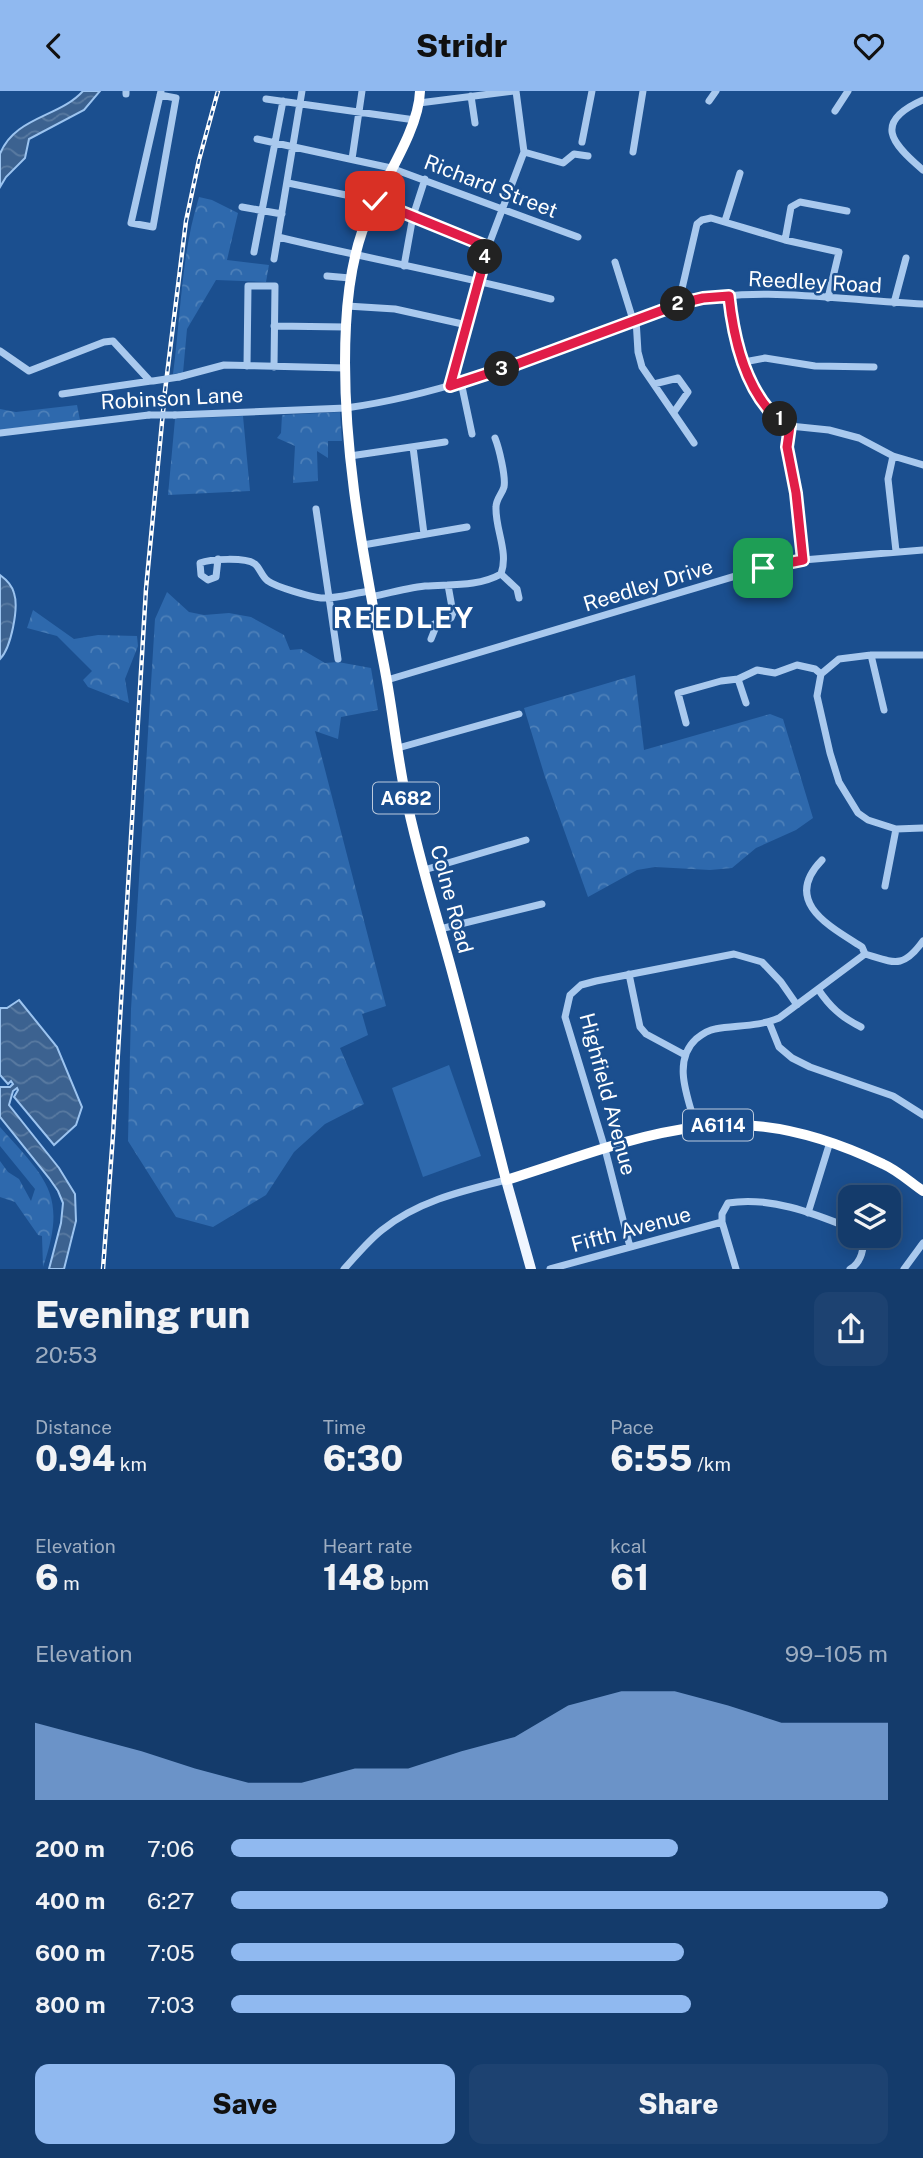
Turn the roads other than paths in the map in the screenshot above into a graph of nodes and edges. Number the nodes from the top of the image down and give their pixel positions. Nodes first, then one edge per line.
1 (302, 91) edge
2 (362, 91) edge
3 (419, 91) edge
4 (443, 91) edge
5 (515, 91) edge
6 (592, 91) edge
7 (643, 91) edge
8 (716, 91) edge
9 (848, 91) edge
10 (161, 93) edge
11 (481, 93) edge
12 (471, 96) junction
13 (267, 99) dead end
14 (444, 100) junction
15 (923, 100) edge
16 (283, 101) junction
17 (709, 101) dead end
18 (300, 103) junction
19 (419, 103) junction
20 (835, 111) dead end
21 (359, 112) junction
22 (415, 120) junction
23 (475, 123) dead end
24 (257, 139) dead end
25 (582, 142) dead end
26 (275, 143) junction
27 (294, 146) junction
28 (524, 152) junction
29 (632, 152) dead end
30 (588, 156) dead end
31 (352, 159) junction
32 (391, 167) junction
33 (923, 170) edge
34 (740, 173) dead end
35 (425, 179) junction
36 (288, 183) junction
37 (375, 201) junction
38 (242, 207) dead end
39 (501, 208) junction
40 (262, 210) junction
41 (847, 211) dead end
42 (282, 214) junction
43 (413, 216) junction
44 (725, 221) junction
45 (278, 237) junction
46 (578, 237) dead end
47 (785, 240) junction
48 (488, 247) junction
49 (254, 252) dead end
50 (356, 256) junction
51 (274, 258) dead end
52 (906, 258) dead end
53 (615, 262) dead end
54 (404, 266) junction
55 (327, 276) dead end
56 (350, 278) junction
57 (480, 280) junction
58 (729, 296) junction
59 (551, 299) dead end
60 (828, 299) junction
61 (682, 303) junction
62 (894, 303) junction
63 (923, 304) edge
64 (347, 306) junction
65 (635, 319) junction
66 (274, 325) junction
67 (467, 325) junction
68 (346, 327) junction
69 (0, 351) edge
70 (744, 362) junction
71 (247, 366) junction
72 (274, 367) junction
73 (874, 367) dead end
74 (346, 369) junction
75 (152, 381) junction
76 (461, 382) junction
77 (654, 384) junction
78 (450, 386) junction
79 (62, 394) dead end
80 (346, 408) junction
81 (674, 412) junction
82 (790, 426) junction
83 (0, 433) edge
84 (471, 434) dead end
85 (495, 438) dead end
86 (445, 442) dead end
87 (694, 443) dead end
88 (414, 447) junction
89 (350, 456) junction
90 (893, 456) junction
91 (923, 465) edge
92 (316, 509) dead end
93 (467, 527) dead end
94 (424, 534) junction
95 (363, 545) junction
96 (923, 549) edge
97 (896, 551) junction
98 (218, 559) dead end
99 (803, 560) junction
100 (501, 574) junction
101 (448, 585) junction
102 (371, 594) junction
103 (329, 597) junction
104 (519, 599) dead end
105 (431, 639) dead end
106 (871, 655) junction
107 (923, 655) edge
108 (338, 659) dead end
109 (821, 674) junction
110 (738, 679) junction
111 (387, 680) junction
112 (746, 702) dead end
113 (884, 710) dead end
114 (519, 714) dead end
115 (686, 723) dead end
116 (398, 748) junction
117 (923, 828) edge
118 (896, 829) junction
119 (526, 840) dead end
120 (822, 860) dead end
121 (424, 870) junction
122 (885, 886) dead end
123 (542, 904) dead end
124 (440, 929) junction
125 (923, 941) edge
126 (865, 954) junction
127 (629, 974) junction
128 (818, 989) junction
129 (797, 1005) junction
130 (769, 1022) junction
131 (861, 1027) dead end
132 (685, 1055) junction
133 (923, 1115) edge
134 (696, 1127) junction
135 (830, 1142) junction
136 (604, 1149) junction
137 (506, 1180) junction
138 (923, 1191) edge
139 (808, 1213) junction
140 (722, 1222) junction
141 (838, 1224) edge
142 (923, 1243) edge
143 (630, 1247) junction
144 (862, 1248) edge
145 (348, 1267) edge
146 (531, 1269) edge
147 (550, 1269) edge
148 (736, 1269) edge
149 (850, 1269) edge
150 (904, 1269) edge

1 - 18 street
2 - 21 street
3 - 19 highway, A682
4 - 14 street
5 - 11 street
5 - 28 street
6 - 25 street
7 - 29 street
8 - 17 street
9 - 20 street
10 - 10 street
11 - 12 street
12 - 14 street
12 - 23 street
13 - 16 street
14 - 19 street
15 - 33 street
16 - 18 street
16 - 26 street
18 - 21 street
18 - 27 street
19 - 22 highway, A682
21 - 22 street
21 - 31 street
22 - 32 highway, A682
24 - 26 street, Richard Street
26 - 27 street, Richard Street
26 - 40 street
27 - 31 street, Richard Street
27 - 36 street
28 - 30 street
28 - 39 street
31 - 32 street, Richard Street
32 - 35 street, Richard Street
32 - 37 highway, A682
34 - 44 street
35 - 39 street, Richard Street
35 - 43 street
36 - 37 street
36 - 42 street
37 - 43 street
37 - 50 highway, A682
38 - 40 street
39 - 46 street, Richard Street
39 - 48 street
40 - 42 street
40 - 49 street
41 - 47 street
42 - 45 street
43 - 48 street
43 - 54 street
44 - 47 street
44 - 61 street
45 - 50 street
45 - 51 street
47 - 60 street
48 - 57 street
50 - 54 street
50 - 56 highway, A682
52 - 62 street
53 - 65 street
54 - 57 street
55 - 56 street
56 - 64 highway, A682
57 - 59 street
57 - 67 street
58 - 60 street, Reedley Road
58 - 61 street, Reedley Road
58 - 70 street
60 - 62 street, Reedley Road
61 - 65 street, Reedley Road
62 - 63 street, Reedley Road
64 - 67 street
64 - 68 highway, A682
65 - 76 street, Reedley Road
65 - 77 street
66 - 68 street
66 - 71 street
66 - 72 street
67 - 78 street
68 - 74 highway, A682
69 - 75 street
70 - 73 street
70 - 82 street
71 - 72 street
71 - 75 street, bridge
72 - 74 street
74 - 80 highway, A682
75 - 79 street
76 - 78 street, Reedley Road
76 - 84 street
77 - 81 street
77 - 81 street
78 - 80 street, Reedley Road
80 - 83 street, Robinson Lane, bridge
80 - 89 highway, Colne Road / A682
81 - 87 street
82 - 90 street
82 - 99 street
85 - 100 street
86 - 88 street
88 - 89 street
88 - 94 street
89 - 95 highway, Colne Road / A682
90 - 91 street
90 - 97 street
92 - 103 street
93 - 94 street
94 - 95 street
95 - 102 highway, Colne Road / A682
96 - 97 street, Reedley Drive
97 - 99 street, Reedley Drive
98 - 103 street
99 - 111 street, Reedley Drive
100 - 101 street
100 - 104 street
101 - 102 street
101 - 105 street
102 - 103 street
102 - 111 highway, Colne Road / A682
103 - 108 street
106 - 107 street
106 - 109 street
106 - 113 street
109 - 110 street
109 - 118 street
110 - 112 street
110 - 115 street
111 - 116 highway, Colne Road / A682
114 - 116 street
116 - 121 highway, Colne Road / A682
117 - 118 street
118 - 122 street
119 - 121 street
120 - 126 street
121 - 124 highway, Colne Road / A682
123 - 124 street
124 - 137 highway, Colne Road / A682
125 - 126 street
126 - 128 street
127 - 129 street, Highfield Avenue
127 - 132 street
127 - 136 street, Highfield Avenue
128 - 129 street
128 - 131 street
129 - 130 street
130 - 132 street
130 - 133 street
132 - 134 street
134 - 135 highway, A6114
134 - 136 highway, A6114
135 - 138 highway, A6114
135 - 139 street
136 - 137 highway, A6114
136 - 143 street, Highfield Avenue
137 - 145 street
137 - 146 main road, Colne Road / A682
139 - 140 street
139 - 141 street
140 - 143 street, Fifth Avenue
140 - 148 street
142 - 150 street
143 - 147 street, Fifth Avenue
144 - 149 street

